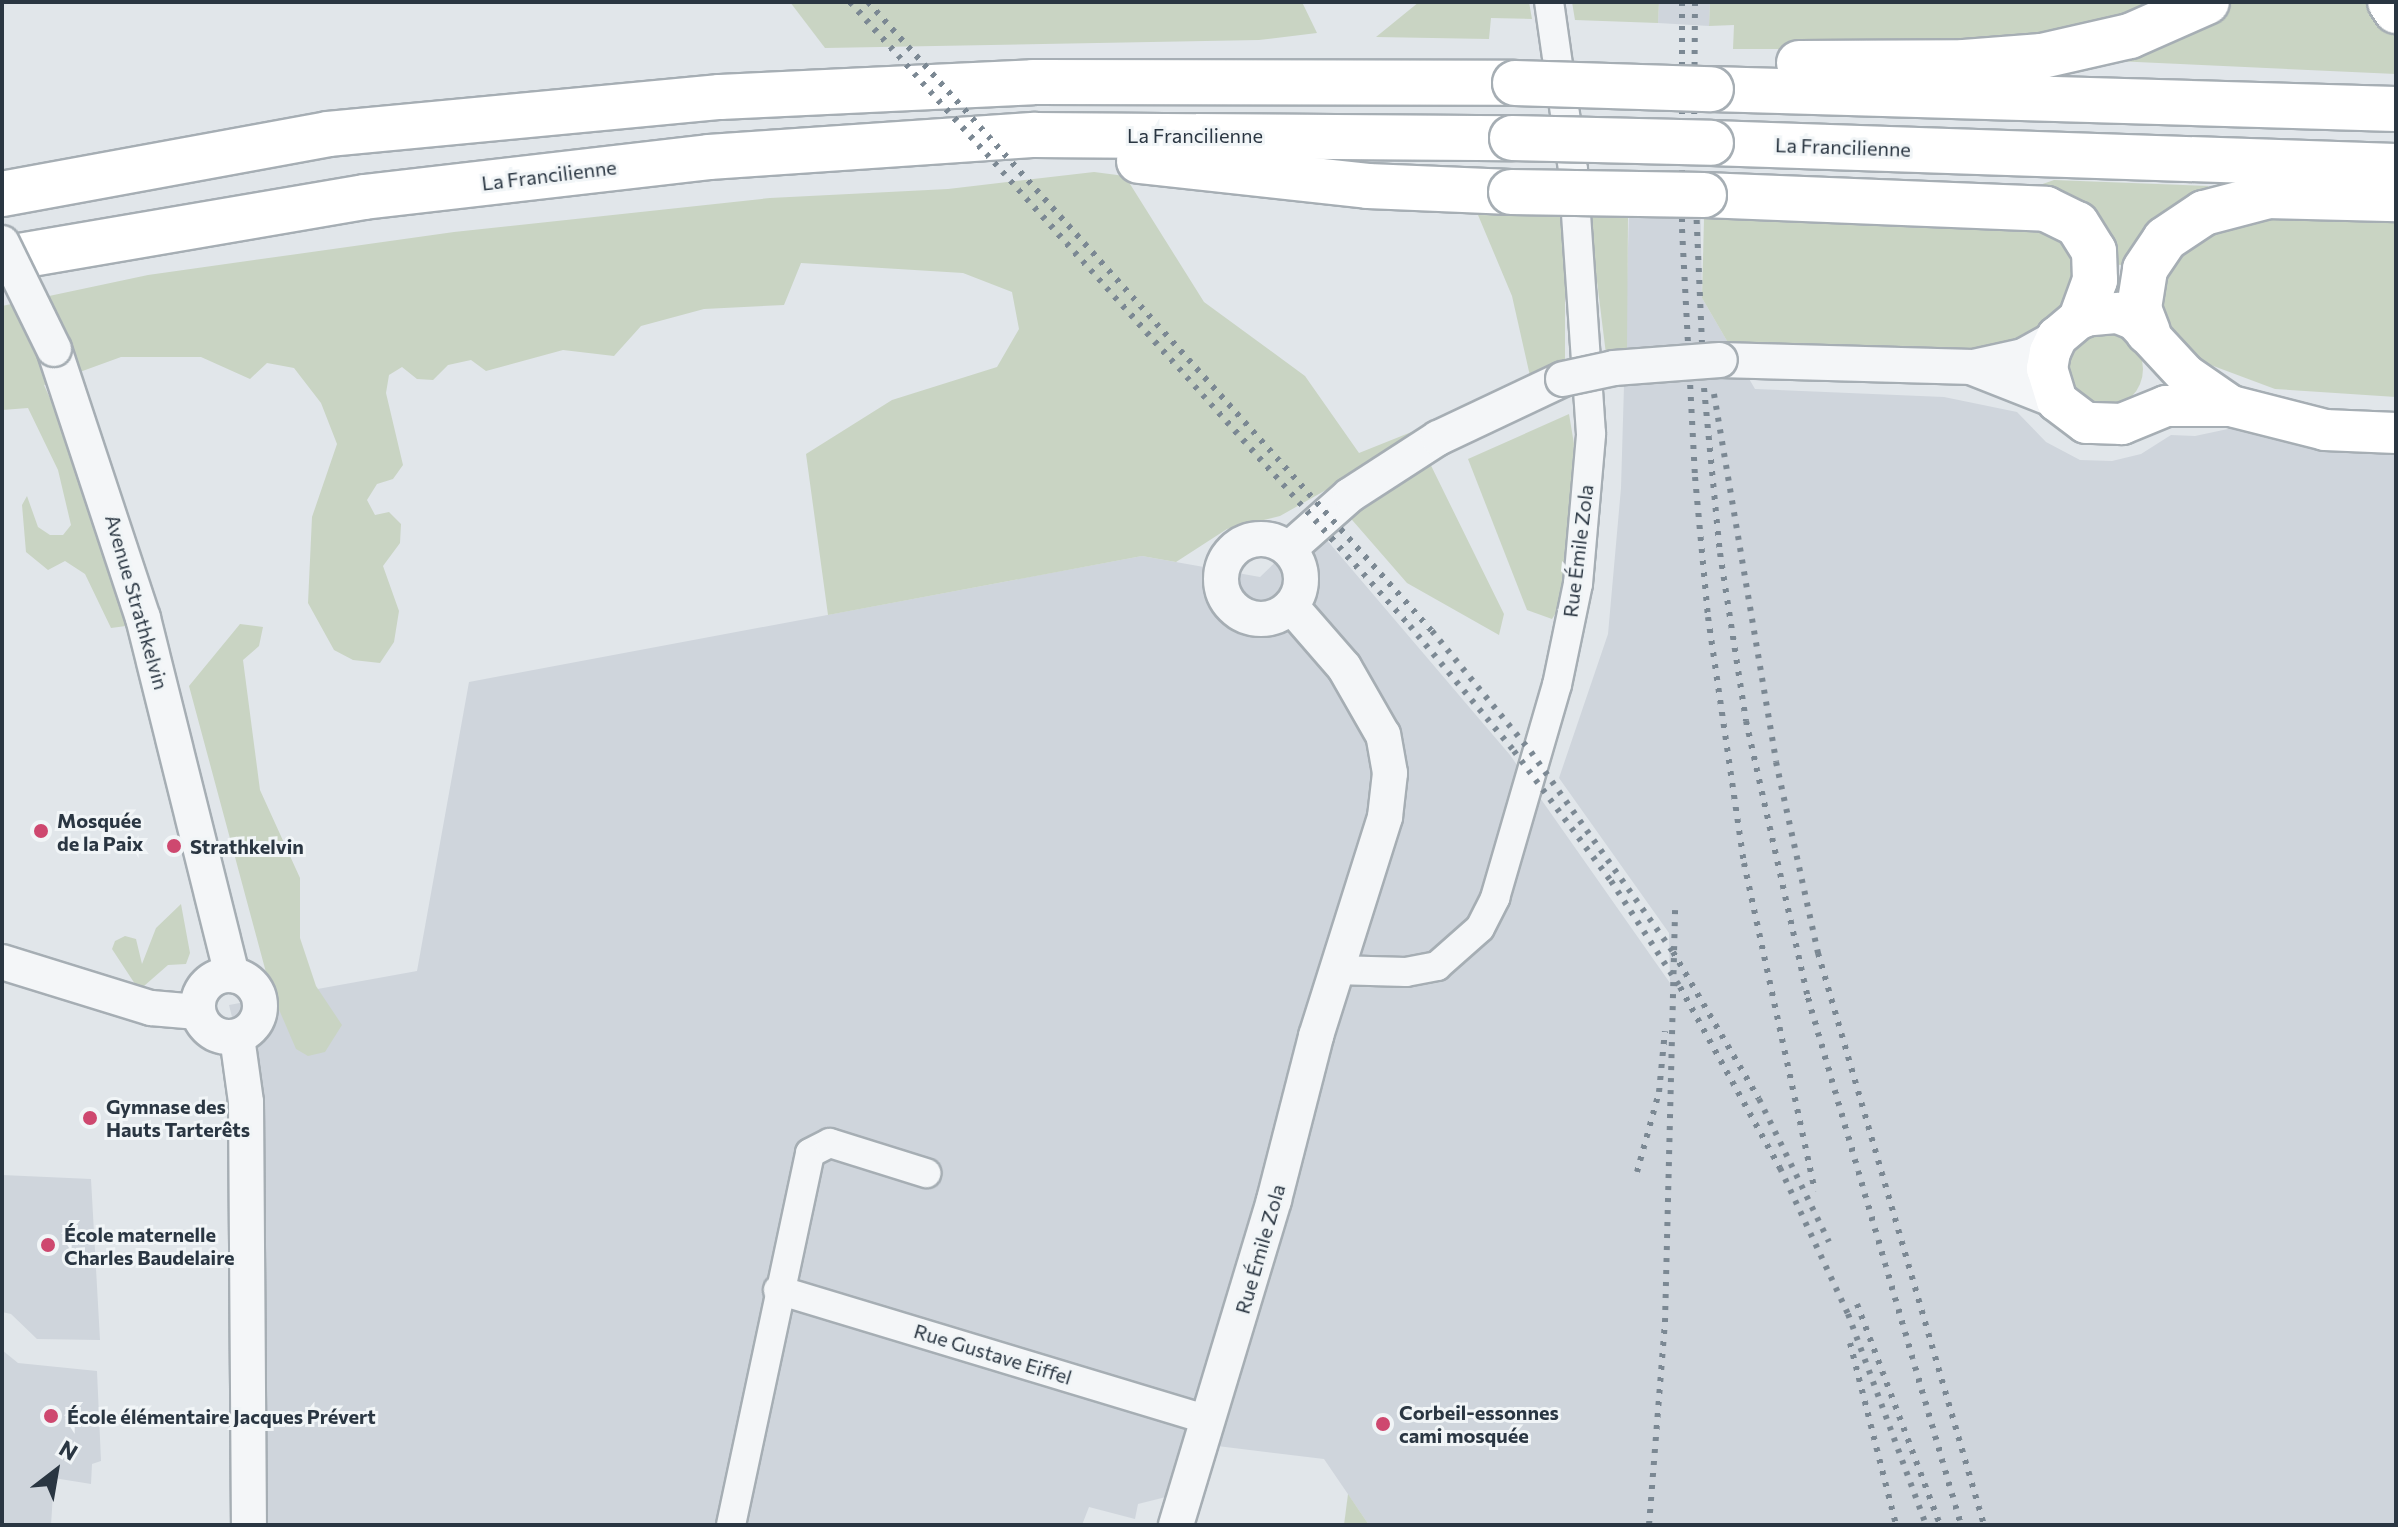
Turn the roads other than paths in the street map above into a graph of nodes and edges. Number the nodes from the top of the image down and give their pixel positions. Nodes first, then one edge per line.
1 (1549, 2) edge
2 (2207, 2) edge
3 (2390, 2) edge
4 (2396, 11) edge
5 (1711, 89) junction
6 (2396, 109) edge
7 (901, 146) junction
8 (2, 166) edge
9 (2396, 166) edge
10 (53, 183) junction
11 (2, 194) edge
12 (2396, 199) edge
13 (2, 243) edge
14 (2, 259) edge
15 (2070, 326) junction
16 (2153, 339) junction
17 (1973, 367) junction
18 (2057, 401) junction
19 (2231, 406) junction
20 (2139, 416) junction
21 (2396, 433) edge
22 (1289, 549) junction
23 (1291, 606) junction
24 (2, 962) edge
25 (1335, 970) junction
26 (232, 975) junction
27 (198, 1012) junction
28 (237, 1037) junction
29 (926, 1173) dead end
30 (778, 1290) junction
31 (1208, 1420) junction
32 (249, 1525) edge
33 (731, 1525) edge
34 (1176, 1525) edge

1 - 25 street, Rue Émile Zola
2 - 5 highway
3 - 4 highway
5 - 6 highway
5 - 10 highway, bridge
7 - 9 highway, La Francilienne, bridge
7 - 14 highway, La Francilienne
7 - 15 highway, bridge
8 - 10 highway
10 - 11 highway
12 - 16 highway
13 - 26 street, Avenue Strathkelvin, bridge
15 - 16 main road
15 - 17 street
15 - 18 main road
16 - 19 main road
16 - 20 main road
17 - 18 street
17 - 22 street, bridge
18 - 20 main road
19 - 20 main road
19 - 21 main road
22 - 23 street
22 - 23 street
23 - 25 street, Rue Émile Zola
24 - 27 street
25 - 31 street, Rue Émile Zola
26 - 27 street
26 - 28 street
27 - 28 street
28 - 32 street
29 - 30 street
30 - 31 street, Rue Gustave Eiffel
30 - 33 street
31 - 34 street, Rue Émile Zola

